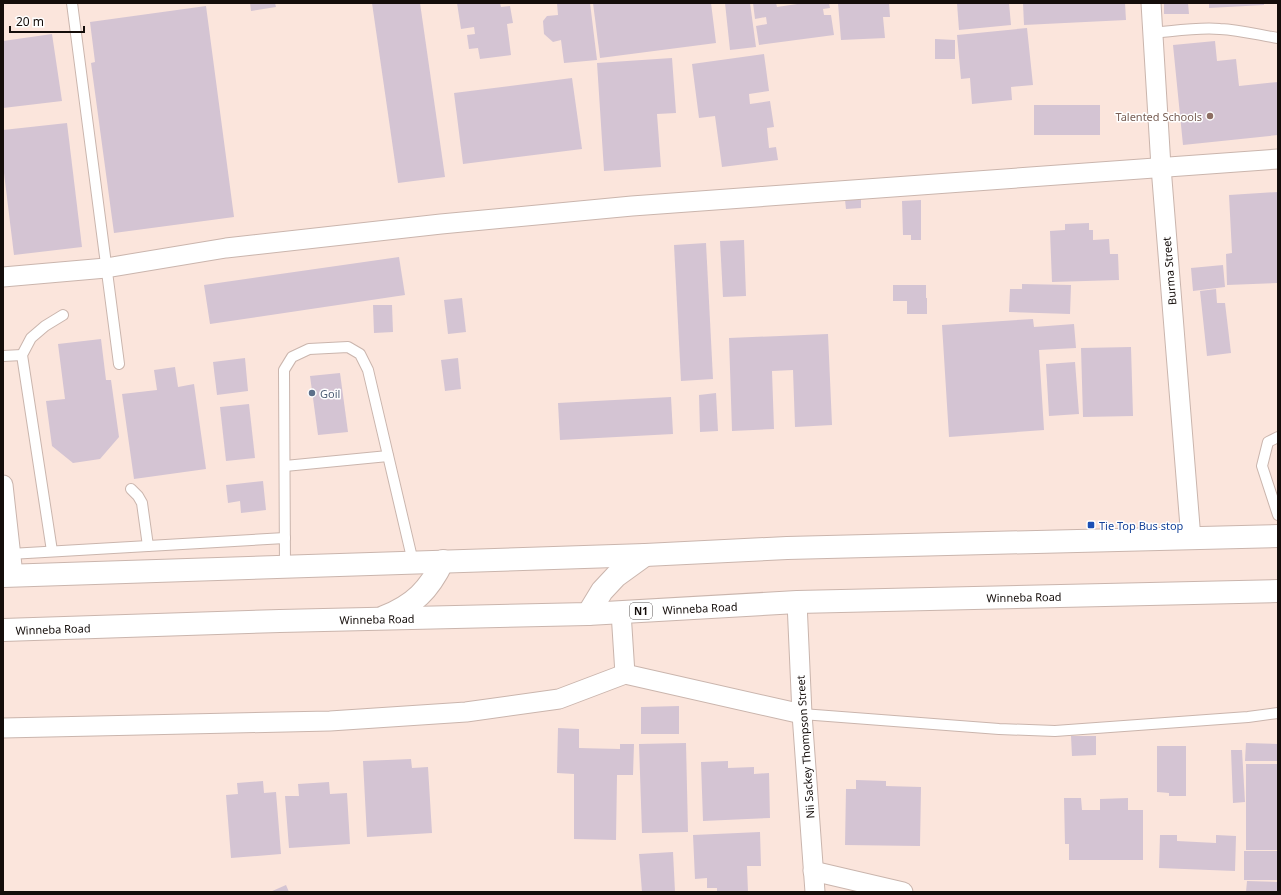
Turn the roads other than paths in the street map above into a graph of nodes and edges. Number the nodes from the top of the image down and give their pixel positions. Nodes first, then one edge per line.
1 (72, 3) edge
2 (1150, 3) edge
3 (1152, 33) junction
4 (1278, 38) edge
5 (1278, 159) edge
6 (1160, 167) junction
7 (106, 268) junction
8 (3, 277) edge
9 (63, 315) dead end
10 (22, 355) junction
11 (3, 356) edge
12 (119, 364) dead end
13 (1278, 437) edge
14 (388, 456) junction
15 (285, 466) junction
16 (3, 485) edge
17 (131, 490) dead end
18 (4, 508) edge
19 (1278, 515) edge
20 (1278, 536) edge
21 (285, 538) junction
22 (1191, 539) junction
23 (148, 546) junction
24 (52, 551) junction
25 (10, 554) junction
26 (645, 555) junction
27 (444, 561) junction
28 (413, 562) junction
29 (285, 568) junction
30 (8, 576) edge
31 (1278, 591) edge
32 (798, 602) junction
33 (621, 612) junction
34 (588, 614) junction
35 (377, 620) junction
36 (3, 630) edge
37 (625, 674) junction
38 (1278, 713) edge
39 (802, 714) junction
40 (3, 728) edge
41 (813, 871) junction
42 (816, 892) edge
43 (902, 892) edge

1 - 7 lane
2 - 3 street, Burma Street
3 - 4 lane
3 - 6 street, Burma Street
5 - 6 street
6 - 7 street
6 - 22 street, Burma Street
7 - 8 street
7 - 12 lane
9 - 10 lane
10 - 11 lane
10 - 24 lane
13 - 19 lane
14 - 15 lane
14 - 15 lane
14 - 28 lane
15 - 21 lane
16 - 18 street
17 - 23 lane
18 - 25 street
20 - 22 highway
21 - 23 lane
21 - 29 lane
22 - 26 highway
23 - 24 lane
24 - 25 lane
25 - 30 street
26 - 27 highway
26 - 34 highway
27 - 28 highway
27 - 35 highway
28 - 29 highway
29 - 30 highway
31 - 32 highway, Winneba Road / N1
32 - 33 highway, Winneba Road / N1
32 - 39 street, Nii Sackey Thompson Street
33 - 34 highway, Winneba Road / N1
33 - 37 street
34 - 35 highway, Winneba Road / N1
35 - 36 highway, Winneba Road / N1
37 - 39 street
37 - 40 street
38 - 39 lane
39 - 41 street, Nii Sackey Thompson Street
41 - 42 street, Nii Sackey Thompson Street
41 - 43 street

